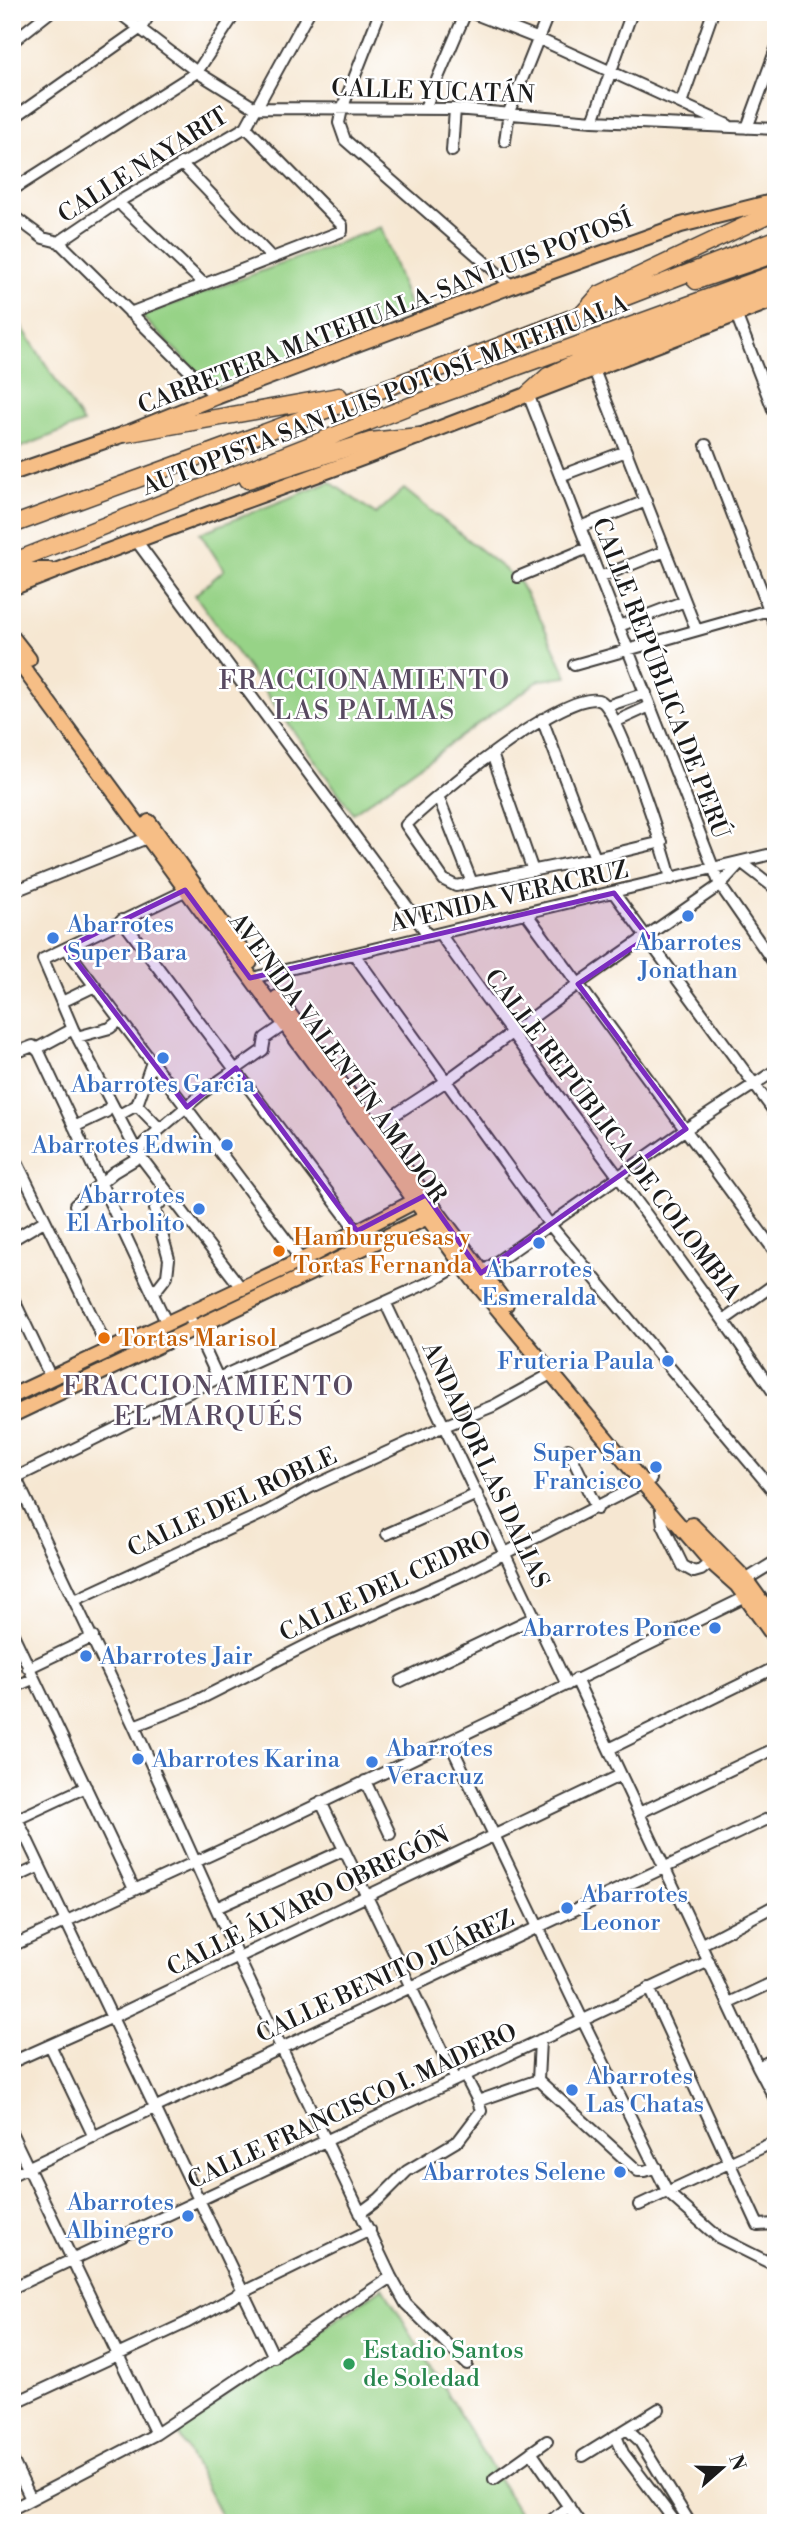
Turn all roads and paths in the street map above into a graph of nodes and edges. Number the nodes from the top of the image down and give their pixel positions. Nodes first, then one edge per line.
1 (50, 12) edge
2 (118, 12) edge
3 (151, 12) edge
4 (236, 12) edge
5 (309, 12) edge
6 (380, 12) edge
7 (468, 12) edge
8 (549, 12) edge
9 (632, 12) edge
10 (713, 12) edge
11 (141, 28) junction
12 (539, 39) junction
13 (12, 42) edge
14 (776, 49) edge
15 (197, 72) junction
16 (609, 72) junction
17 (681, 103) junction
18 (255, 108) junction
19 (425, 108) junction
20 (455, 108) junction
21 (342, 109) junction
22 (509, 112) junction
23 (12, 119) edge
24 (593, 121) junction
25 (246, 127) junction
26 (734, 128) junction
27 (747, 128) junction
28 (776, 128) edge
29 (505, 141) dead end
30 (452, 151) dead end
31 (181, 163) junction
32 (12, 190) edge
33 (776, 201) edge
34 (124, 207) dead end
35 (776, 211) edge
36 (12, 215) edge
37 (59, 242) junction
38 (770, 248) edge
39 (272, 258) junction
40 (775, 278) edge
41 (203, 284) junction
42 (512, 286) junction
43 (776, 299) edge
44 (130, 313) junction
45 (587, 313) junction
46 (736, 314) junction
47 (594, 370) junction
48 (382, 388) junction
49 (527, 394) junction
50 (216, 397) junction
51 (776, 417) edge
52 (125, 434) junction
53 (419, 436) junction
54 (706, 444) dead end
55 (626, 451) junction
56 (37, 465) junction
57 (12, 473) edge
58 (560, 476) junction
59 (12, 480) edge
60 (177, 497) junction
61 (646, 501) junction
62 (12, 524) edge
63 (580, 527) junction
64 (135, 539) junction
65 (588, 548) junction
66 (665, 551) junction
67 (12, 562) edge
68 (12, 570) edge
69 (56, 570) junction
70 (518, 577) dead end
71 (600, 577) junction
72 (12, 588) edge
73 (685, 601) junction
74 (772, 609) edge
75 (619, 626) junction
76 (776, 628) edge
77 (696, 629) junction
78 (12, 637) edge
79 (628, 648) junction
80 (12, 653) edge
81 (574, 664) dead end
82 (646, 693) junction
83 (607, 706) junction
84 (650, 706) junction
85 (542, 719) junction
86 (615, 722) junction
87 (492, 754) junction
88 (438, 796) junction
89 (153, 836) junction
90 (662, 842) junction
91 (776, 853) edge
92 (595, 858) junction
93 (741, 862) junction
94 (713, 868) junction
95 (533, 871) junction
96 (671, 879) junction
97 (472, 883) junction
98 (720, 885) junction
99 (190, 888) junction
100 (776, 889) edge
101 (12, 892) edge
102 (614, 893) junction
103 (526, 913) junction
104 (122, 920) junction
105 (435, 935) junction
106 (648, 937) junction
107 (66, 948) junction
108 (354, 954) junction
109 (776, 967) edge
110 (256, 978) junction
111 (578, 984) junction
112 (95, 986) junction
113 (62, 1002) junction
114 (121, 1020) junction
115 (284, 1025) junction
116 (75, 1033) junction
117 (510, 1033) junction
118 (35, 1047) junction
119 (12, 1054) edge
120 (152, 1062) junction
121 (236, 1068) junction
122 (776, 1070) edge
123 (445, 1082) junction
124 (755, 1084) junction
125 (111, 1105) junction
126 (137, 1105) junction
127 (187, 1107) junction
128 (776, 1114) edge
129 (119, 1115) junction
130 (74, 1128) junction
131 (160, 1129) junction
132 (686, 1129) junction
133 (370, 1131) junction
134 (12, 1152) edge
135 (137, 1152) junction
136 (618, 1178) junction
137 (101, 1184) junction
138 (169, 1193) junction
139 (420, 1198) junction
140 (75, 1205) dead end
141 (432, 1215) junction
142 (44, 1221) junction
143 (550, 1226) junction
144 (356, 1231) junction
145 (12, 1240) edge
146 (776, 1254) edge
147 (467, 1261) junction
148 (307, 1266) junction
149 (477, 1276) junction
150 (776, 1283) edge
151 (242, 1289) junction
152 (153, 1294) junction
153 (12, 1296) edge
154 (385, 1302) junction
155 (188, 1314) junction
156 (724, 1320) junction
157 (167, 1324) junction
158 (194, 1328) junction
159 (109, 1351) junction
160 (555, 1372) junction
161 (51, 1378) junction
162 (218, 1378) junction
163 (12, 1396) edge
164 (776, 1396) edge
165 (12, 1415) edge
166 (444, 1426) junction
167 (568, 1449) dead end
168 (14, 1474) edge
169 (647, 1481) junction
170 (477, 1494) junction
171 (776, 1494) edge
172 (660, 1503) junction
173 (597, 1509) junction
174 (387, 1534) dead end
175 (505, 1554) junction
176 (776, 1561) edge
177 (711, 1562) junction
178 (746, 1588) junction
179 (75, 1600) junction
180 (535, 1617) junction
181 (776, 1622) edge
182 (12, 1632) edge
183 (93, 1637) junction
184 (776, 1639) edge
185 (776, 1667) edge
186 (30, 1674) junction
187 (401, 1681) dead end
188 (572, 1682) junction
189 (12, 1688) edge
190 (134, 1726) junction
191 (449, 1741) junction
192 (776, 1748) edge
193 (609, 1749) junction
194 (621, 1775) junction
195 (365, 1781) junction
196 (86, 1787) junction
197 (321, 1802) junction
198 (639, 1813) junction
199 (776, 1815) edge
200 (14, 1816) edge
201 (390, 1834) dead end
202 (494, 1835) junction
203 (344, 1850) junction
204 (196, 1862) junction
205 (38, 1867) junction
206 (666, 1867) junction
207 (12, 1879) edge
208 (134, 1889) junction
209 (367, 1895) junction
210 (776, 1905) edge
211 (216, 1908) junction
212 (65, 1921) junction
213 (539, 1927) junction
214 (702, 1944) junction
215 (12, 1946) edge
216 (238, 1958) junction
217 (709, 1961) junction
218 (776, 1981) edge
219 (412, 1987) junction
220 (649, 1988) junction
221 (729, 2003) junction
222 (113, 2017) junction
223 (582, 2019) junction
224 (540, 2040) junction
225 (50, 2045) junction
226 (281, 2048) junction
227 (776, 2058) edge
228 (12, 2062) edge
229 (758, 2067) junction
230 (460, 2076) junction
231 (537, 2080) junction
232 (478, 2101) junction
233 (776, 2101) edge
234 (156, 2108) junction
235 (12, 2134) edge
236 (94, 2137) junction
237 (326, 2140) junction
238 (776, 2141) edge
239 (730, 2161) junction
240 (656, 2167) junction
241 (29, 2168) junction
242 (12, 2175) edge
243 (668, 2193) junction
244 (199, 2201) junction
245 (639, 2205) dead end
246 (360, 2213) junction
247 (776, 2224) edge
248 (370, 2230) junction
249 (72, 2259) junction
250 (776, 2269) edge
251 (391, 2277) junction
252 (12, 2288) edge
253 (243, 2292) junction
254 (116, 2354) junction
255 (274, 2357) junction
256 (467, 2364) dead end
257 (12, 2403) edge
258 (659, 2409) dead end
259 (627, 2429) junction
260 (156, 2434) junction
261 (616, 2435) junction
262 (547, 2441) dead end
263 (531, 2452) junction
264 (583, 2456) dead end
265 (12, 2459) edge
266 (494, 2479) dead end
267 (31, 2499) junction
268 (569, 2506) junction
269 (12, 2509) edge
270 (548, 2523) edge
271 (580, 2523) edge
272 (676, 2523) edge
273 (690, 2523) edge

1 - 13 street
2 - 11 street
3 - 11 street
4 - 15 street
5 - 18 street, CALLE NAYARIT
6 - 21 street
7 - 12 street
7 - 19 street
8 - 12 street
9 - 16 street
10 - 17 street
11 - 15 street
11 - 23 street
12 - 16 street
12 - 22 street
14 - 27 street
15 - 18 street
15 - 32 street
16 - 17 street
16 - 24 street
17 - 26 street
18 - 21 street, CALLE YUCATÁN
18 - 25 street, CALLE NAYARIT
19 - 20 street, CALLE YUCATÁN
19 - 21 street, CALLE YUCATÁN
20 - 22 street, CALLE YUCATÁN
20 - 30 street
21 - 42 street
22 - 24 street, CALLE YUCATÁN
22 - 29 street
24 - 26 street, CALLE YUCATÁN
25 - 31 street, CALLE NAYARIT
25 - 39 street
26 - 27 street, CALLE YUCATÁN
27 - 28 street, CALLE YUCATÁN
31 - 37 street, CALLE NAYARIT
31 - 39 street
33 - 42 main road, CARRETERA MATEHUALA-SAN LUIS POTOSÍ
34 - 41 street
35 - 45 highway
36 - 37 street
37 - 44 street
38 - 45 highway
39 - 41 street
40 - 49 highway
40 - 60 highway, AUTOPISTA SAN LUIS POTOSÍ-MATEHUALA
41 - 44 street
42 - 50 main road, CARRETERA MATEHUALA-SAN LUIS POTOSÍ
43 - 46 main road
44 - 50 street
45 - 48 highway
46 - 47 main road
46 - 51 street
47 - 49 main road
47 - 55 street
48 - 52 highway
48 - 62 highway
49 - 53 main road
49 - 58 street, CALLE REPÚBLICA DE PERÚ
50 - 52 main road, CARRETERA MATEHUALA-SAN LUIS POTOSÍ
52 - 56 main road, CARRETERA MATEHUALA-SAN LUIS POTOSÍ
53 - 60 highway
53 - 64 main road
54 - 74 street
55 - 58 street
55 - 61 street
56 - 57 main road, CARRETERA MATEHUALA-SAN LUIS POTOSÍ
56 - 59 main road
58 - 63 street, CALLE REPÚBLICA DE PERÚ
60 - 67 highway, AUTOPISTA SAN LUIS POTOSÍ-MATEHUALA
61 - 63 street
61 - 66 street
63 - 65 street, CALLE REPÚBLICA DE PERÚ
64 - 69 main road
64 - 105 street, CALLE REPÚBLICA DE COLOMBIA
65 - 70 street
65 - 71 street, CALLE REPÚBLICA DE PERÚ
66 - 71 street
66 - 73 street
68 - 69 main road
69 - 72 main road
71 - 75 street, CALLE REPÚBLICA DE PERÚ
73 - 75 street
73 - 77 street
74 - 76 street
74 - 77 street
75 - 79 street, CALLE REPÚBLICA DE PERÚ
77 - 79 street
78 - 89 main road, AVENIDA VALENTÍN AMADOR
79 - 81 street
79 - 82 street, CALLE REPÚBLICA DE PERÚ
80 - 89 main road, AVENIDA VALENTÍN AMADOR
82 - 83 street
82 - 84 street, CALLE REPÚBLICA DE PERÚ
83 - 85 street
83 - 86 street
84 - 86 street
84 - 94 street, CALLE REPÚBLICA DE PERÚ
85 - 87 street
85 - 92 street
86 - 90 street
87 - 88 street
87 - 95 street
88 - 97 street
88 - 97 street
89 - 99 main road, AVENIDA VALENTÍN AMADOR
89 - 101 street
90 - 92 street
90 - 96 street
91 - 93 street, AVENIDA VERACRUZ
92 - 95 street
93 - 94 street, AVENIDA VERACRUZ
93 - 98 street
93 - 100 street
94 - 96 street, AVENIDA VERACRUZ
94 - 98 street, CALLE REPÚBLICA DE PERÚ
95 - 97 street
96 - 102 street, AVENIDA VERACRUZ
98 - 106 street
98 - 109 street, CALLE REPÚBLICA DE PERÚ
99 - 104 street
99 - 110 main road, AVENIDA VALENTÍN AMADOR
102 - 103 street, AVENIDA VERACRUZ
102 - 106 street
103 - 105 street, AVENIDA VERACRUZ
103 - 111 street
104 - 107 street
104 - 121 street
105 - 108 street, AVENIDA VERACRUZ
105 - 117 street, CALLE REPÚBLICA DE COLOMBIA
106 - 111 street
106 - 124 street
107 - 112 street
107 - 113 street
108 - 110 street, AVENIDA VERACRUZ
108 - 123 street
110 - 115 main road, AVENIDA VALENTÍN AMADOR
110 - 133 main road, AVENIDA VALENTÍN AMADOR
111 - 117 street
111 - 132 street
112 - 113 street
112 - 114 street
113 - 116 street
114 - 116 street
114 - 120 street
115 - 121 street
115 - 133 main road, AVENIDA VALENTÍN AMADOR
116 - 118 street
116 - 125 street
117 - 123 street
117 - 136 street, CALLE REPÚBLICA DE COLOMBIA
118 - 119 street
118 - 130 street
120 - 126 street
120 - 127 street
121 - 127 street
121 - 144 street
122 - 124 street
123 - 133 street
123 - 143 street
124 - 128 street
124 - 132 street
125 - 129 street
125 - 130 street
126 - 129 street
126 - 131 street
127 - 131 street
127 - 148 street
129 - 135 street
130 - 137 street
131 - 135 street
132 - 136 street
132 - 146 street
133 - 139 main road, AVENIDA VALENTÍN AMADOR
134 - 142 street
135 - 137 street
135 - 138 street
136 - 143 street
136 - 156 street, CALLE REPÚBLICA DE COLOMBIA
137 - 140 street
137 - 152 street
138 - 151 street
138 - 152 street
139 - 141 main road, AVENIDA VALENTÍN AMADOR
139 - 144 main road
141 - 147 main road, AVENIDA VALENTÍN AMADOR
141 - 148 main road
142 - 145 street
142 - 159 street
143 - 149 street
143 - 171 street
144 - 148 main road
147 - 149 main road, AVENIDA VALENTÍN AMADOR
147 - 154 street
148 - 151 main road
148 - 158 main road
149 - 160 main road, AVENIDA VALENTÍN AMADOR
150 - 156 street
151 - 155 main road
152 - 157 street
153 - 161 street
154 - 162 street
154 - 166 street, ANDADOR LAS DALIAS
155 - 157 main road
155 - 158 street
156 - 164 street, CALLE REPÚBLICA DE COLOMBIA
157 - 159 main road
158 - 162 street
158 - 165 main road
159 - 161 main road
160 - 166 street, CALLE DEL ROBLE
160 - 169 main road, AVENIDA VALENTÍN AMADOR
161 - 163 main road
162 - 168 street
166 - 170 street, ANDADOR LAS DALIAS
166 - 179 street, CALLE DEL ROBLE
167 - 173 street
168 - 179 street
169 - 172 main road, AVENIDA VALENTÍN AMADOR
169 - 173 street, CALLE DEL CEDRO
169 - 178 main road, AVENIDA VALENTÍN AMADOR
170 - 174 street
170 - 175 street, ANDADOR LAS DALIAS
172 - 177 main road, AVENIDA VALENTÍN AMADOR
172 - 177 street
173 - 175 street, CALLE DEL CEDRO
175 - 180 street, ANDADOR LAS DALIAS
175 - 190 street, CALLE DEL CEDRO
176 - 178 street
177 - 178 main road, AVENIDA VALENTÍN AMADOR
178 - 181 main road, AVENIDA VALENTÍN AMADOR
178 - 184 main road, AVENIDA VALENTÍN AMADOR
178 - 188 street
179 - 183 street
180 - 187 street
180 - 188 street, ANDADOR LAS DALIAS
182 - 186 street
183 - 186 street
183 - 190 street
185 - 193 street
186 - 189 street
186 - 196 street
188 - 191 street
188 - 193 street, ANDADOR LAS DALIAS
190 - 204 street
191 - 195 street
191 - 202 street
192 - 198 street
193 - 194 street, ANDADOR LAS DALIAS
194 - 198 street, ANDADOR LAS DALIAS
194 - 202 street, CALLE ÁLVARO OBREGÓN
195 - 197 street
195 - 201 street
196 - 200 street
196 - 208 street
197 - 203 street
197 - 204 street
198 - 206 street, ANDADOR LAS DALIAS
199 - 206 street, CALLE BENITO JUÁREZ
200 - 205 street
202 - 209 street, CALLE ÁLVARO OBREGÓN
202 - 213 street
203 - 209 street
203 - 211 street
204 - 208 street
204 - 211 street
205 - 207 street
205 - 212 street
206 - 213 street, CALLE BENITO JUÁREZ
206 - 214 street, ANDADOR LAS DALIAS
208 - 212 street
209 - 216 street, CALLE ÁLVARO OBREGÓN
209 - 219 street
210 - 214 street
211 - 216 street
212 - 215 street
212 - 222 street
213 - 219 street, CALLE BENITO JUÁREZ
213 - 223 street
214 - 217 street, ANDADOR LAS DALIAS
216 - 222 street, CALLE ÁLVARO OBREGÓN
216 - 226 street
217 - 220 street, CALLE FRANCISCO I. MADERO
217 - 221 street, ANDADOR LAS DALIAS
218 - 221 street
219 - 226 street, CALLE BENITO JUÁREZ
219 - 230 street
220 - 223 street, CALLE FRANCISCO I. MADERO
220 - 239 street
221 - 229 street, ANDADOR LAS DALIAS
222 - 225 street, CALLE ÁLVARO OBREGÓN
222 - 234 street
223 - 224 street, CALLE FRANCISCO I. MADERO
223 - 240 street
224 - 230 street, CALLE FRANCISCO I. MADERO
224 - 231 street
225 - 228 street, CALLE ÁLVARO OBREGÓN
225 - 236 street
226 - 234 street, CALLE BENITO JUÁREZ
226 - 237 street
227 - 229 street
229 - 233 street, ANDADOR LAS DALIAS
230 - 232 street
230 - 237 street, CALLE FRANCISCO I. MADERO
231 - 232 street
231 - 240 street
232 - 246 street
234 - 236 street, CALLE BENITO JUÁREZ
234 - 244 street
235 - 241 street
236 - 241 street, CALLE BENITO JUÁREZ
237 - 244 street, CALLE FRANCISCO I. MADERO
237 - 246 street
238 - 239 street
239 - 243 street
239 - 247 street
240 - 243 street
241 - 242 street, CALLE BENITO JUÁREZ
241 - 249 street
243 - 245 street
243 - 250 street
244 - 249 street, CALLE FRANCISCO I. MADERO
244 - 253 street
246 - 248 street
248 - 251 street
248 - 253 street
249 - 252 street, CALLE FRANCISCO I. MADERO
249 - 254 street
251 - 255 street
251 - 256 street
253 - 254 street
253 - 255 street
254 - 257 street
254 - 260 street
255 - 260 street
258 - 259 street
259 - 261 street
259 - 273 street
260 - 267 street
261 - 264 street
261 - 272 street
262 - 263 street
263 - 266 street
263 - 268 street
265 - 267 street
267 - 269 street
268 - 270 street
268 - 271 street

